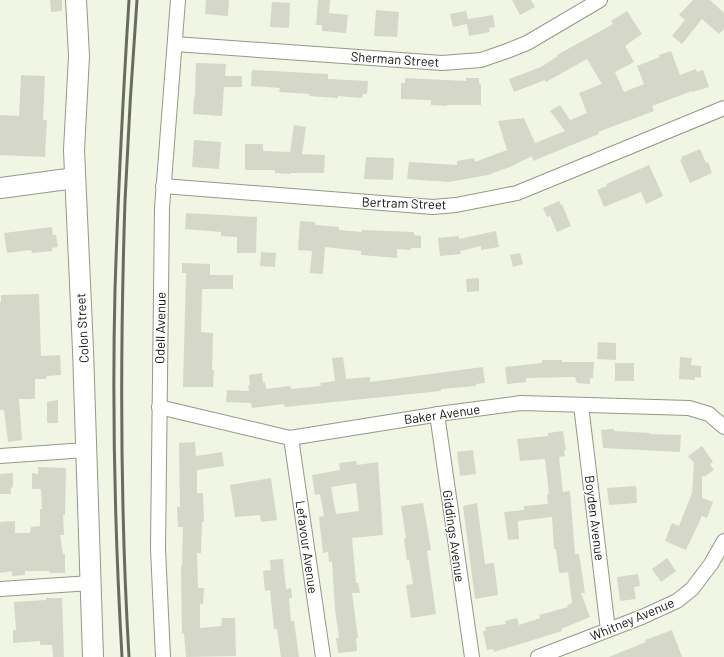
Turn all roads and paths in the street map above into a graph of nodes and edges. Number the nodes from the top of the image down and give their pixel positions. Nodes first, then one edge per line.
1 (76, 0) edge
2 (178, 0) edge
3 (600, 0) edge
4 (175, 44) junction
5 (724, 108) edge
6 (75, 178) junction
7 (163, 186) junction
8 (0, 188) edge
9 (581, 406) junction
10 (160, 407) junction
11 (437, 414) junction
12 (724, 427) edge
13 (291, 438) junction
14 (86, 450) junction
15 (0, 456) edge
16 (724, 541) edge
17 (91, 583) junction
18 (0, 589) edge
19 (608, 630) junction
20 (93, 657) edge
21 (164, 657) edge
22 (323, 657) edge
23 (472, 657) edge
24 (538, 657) edge

1 - 6 main road, Colon Street
2 - 4 street, Odell Avenue
3 - 4 street, Sherman Street
4 - 7 street, Odell Avenue
5 - 7 street, Bertram Street
6 - 8 main road
6 - 14 main road, Colon Street
7 - 10 street, Odell Avenue
9 - 11 street, Baker Avenue
9 - 12 street, Baker Avenue
9 - 19 street, Boyden Avenue
10 - 13 street, Baker Avenue
10 - 21 street, Odell Avenue
11 - 13 street, Baker Avenue
11 - 23 street, Giddings Avenue
13 - 22 street, Lefavour Avenue
14 - 15 street
14 - 17 main road, Colon Street
16 - 19 street, Whitney Avenue
17 - 18 street
17 - 20 main road, Colon Street
19 - 24 street, Whitney Avenue

